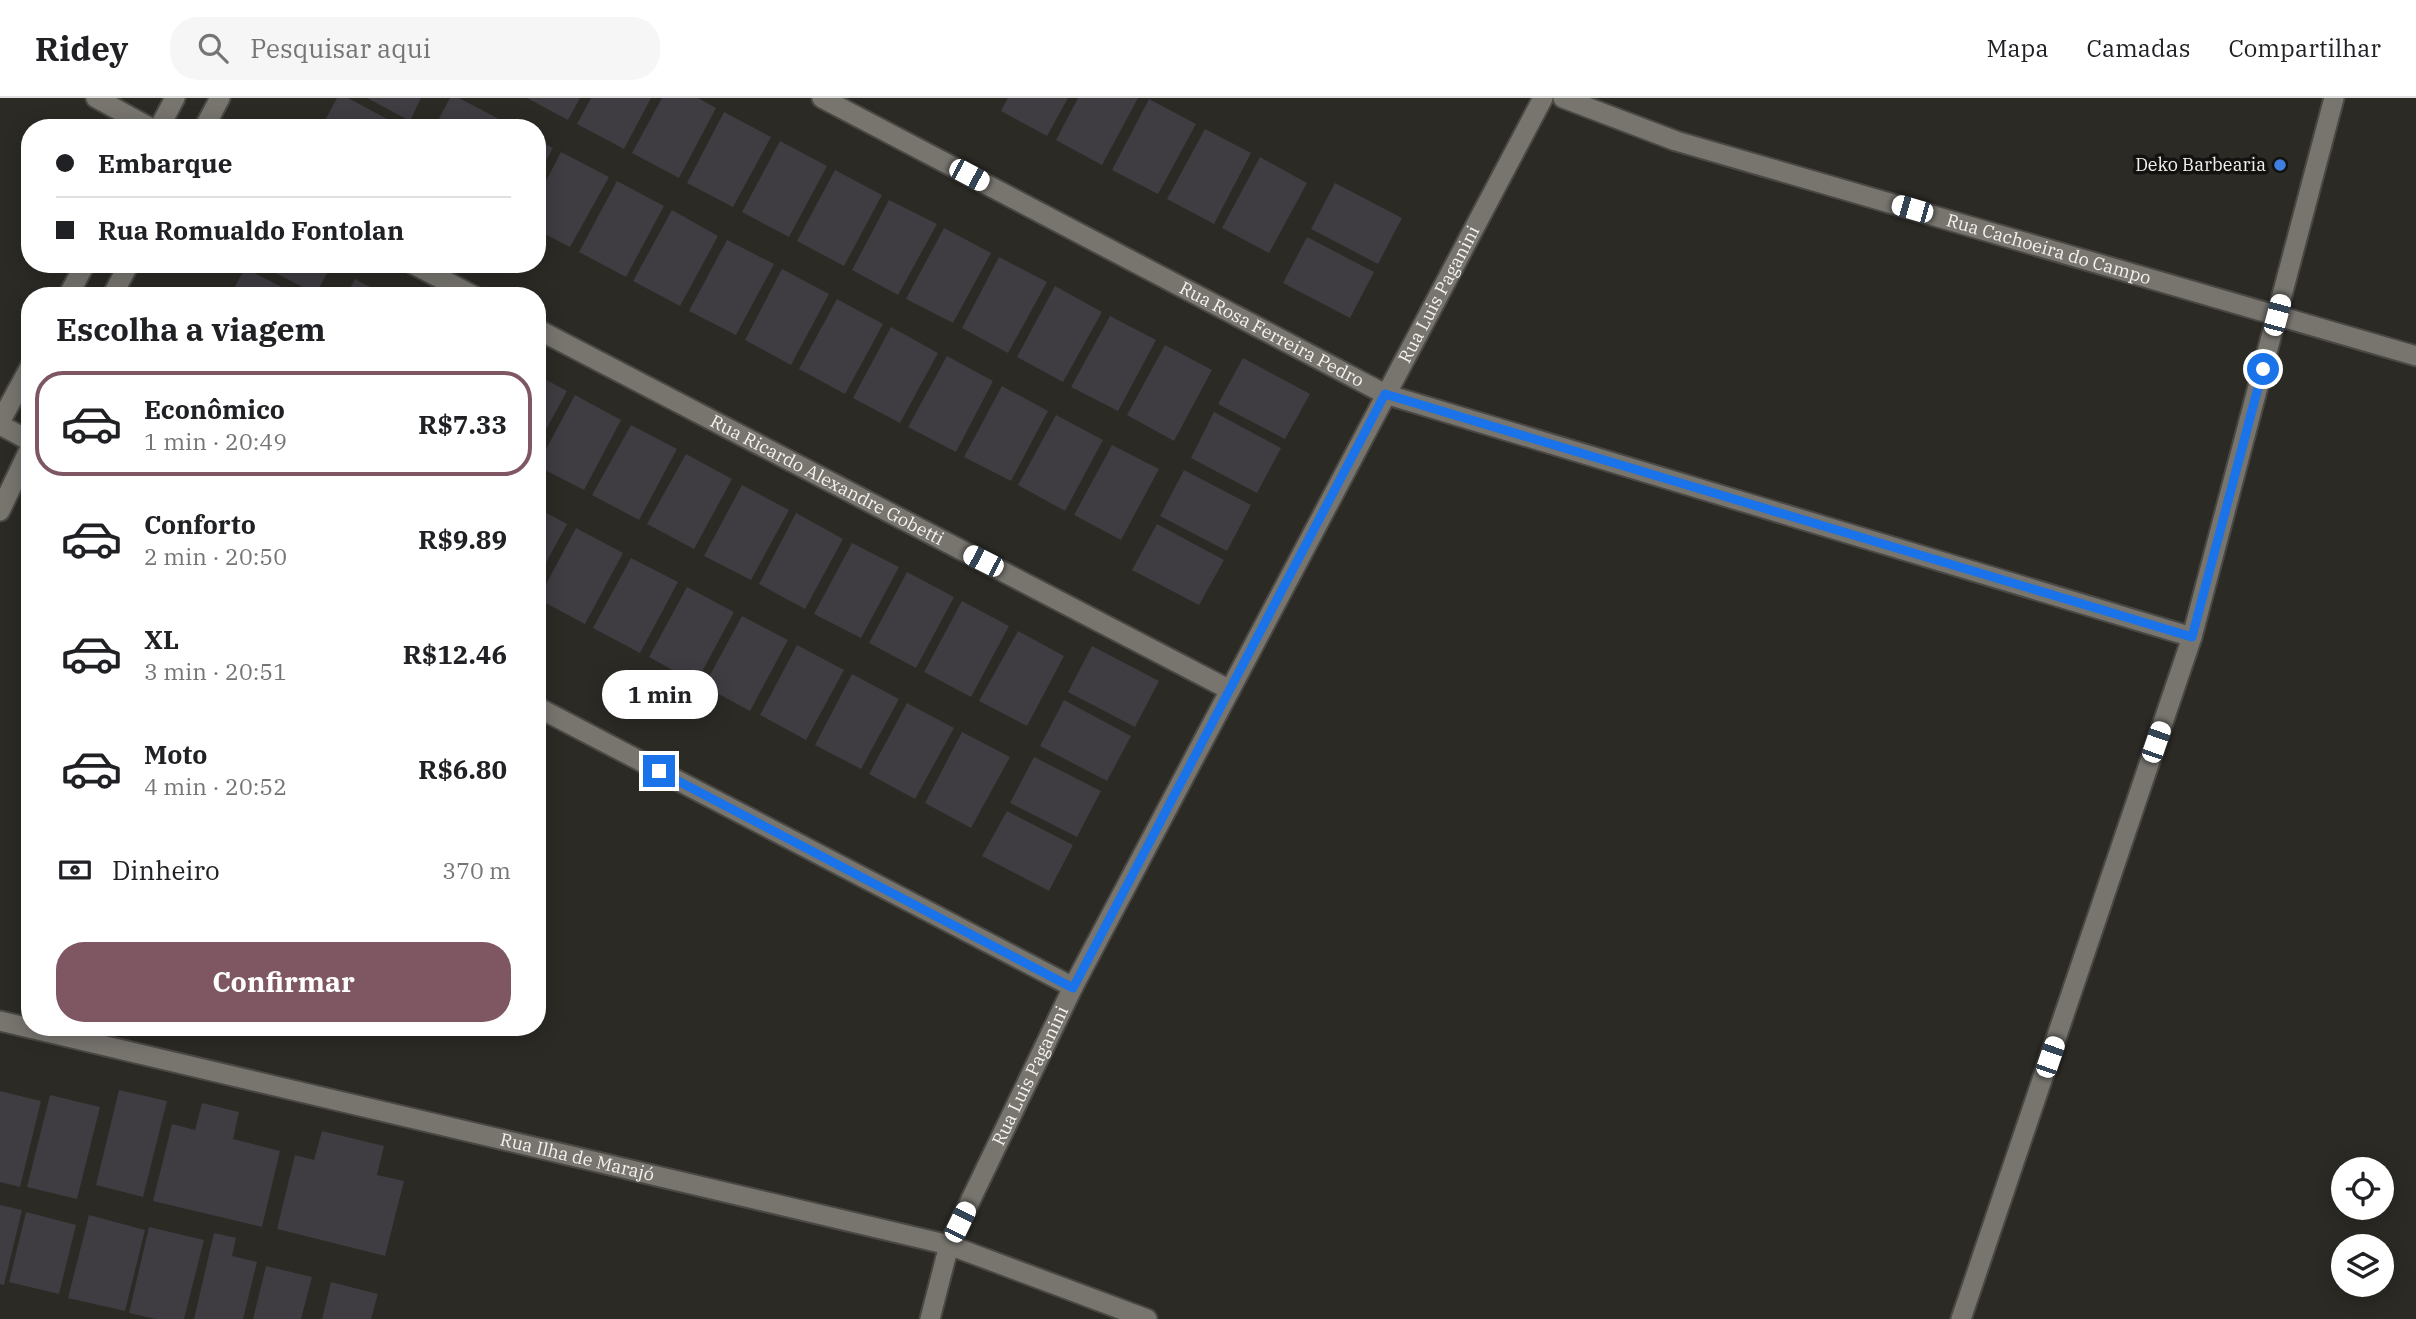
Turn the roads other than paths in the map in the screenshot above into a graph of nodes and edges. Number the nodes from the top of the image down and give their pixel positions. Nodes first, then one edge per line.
1 (96, 98) edge
2 (175, 98) edge
3 (220, 98) edge
4 (822, 98) edge
5 (1543, 98) edge
6 (1563, 98) edge
7 (2334, 98) edge
8 (134, 119) edge
9 (164, 119) edge
10 (209, 119) edge
11 (430, 273) edge
12 (457, 287) edge
13 (2277, 315) junction
14 (546, 334) edge
15 (2416, 356) edge
16 (21, 384) edge
17 (1385, 394) junction
18 (0, 423) edge
19 (21, 436) edge
20 (21, 467) edge
21 (0, 511) edge
22 (2192, 637) junction
23 (1230, 690) junction
24 (546, 712) edge
25 (1073, 988) junction
26 (0, 1020) edge
27 (21, 1025) edge
28 (67, 1036) edge
29 (948, 1245) junction
30 (930, 1319) edge
31 (1147, 1319) edge
32 (1961, 1319) edge

1 - 8 street
2 - 9 street
3 - 10 street
4 - 17 street, Rua Rosa Ferreira Pedro
5 - 17 street, Rua Luis Paganini
6 - 13 street, Rua Cachoeira do Campo
7 - 13 street
11 - 12 street
13 - 15 street, Rua Cachoeira do Campo
13 - 22 street
14 - 23 street, Rua Ricardo Alexandre Gobetti
16 - 18 street
17 - 22 street, Rua Rosa Ferreira Pedro
17 - 23 street, Rua Luis Paganini
18 - 19 street
20 - 21 street
22 - 32 street
23 - 25 street, Rua Luis Paganini
24 - 25 street
25 - 29 street, Rua Luis Paganini
26 - 27 street, Rua Ilha de Marajó
28 - 29 street, Rua Ilha de Marajó
29 - 30 street, Rua Luis Paganini
29 - 31 street, Rua Ilha de Marajó

